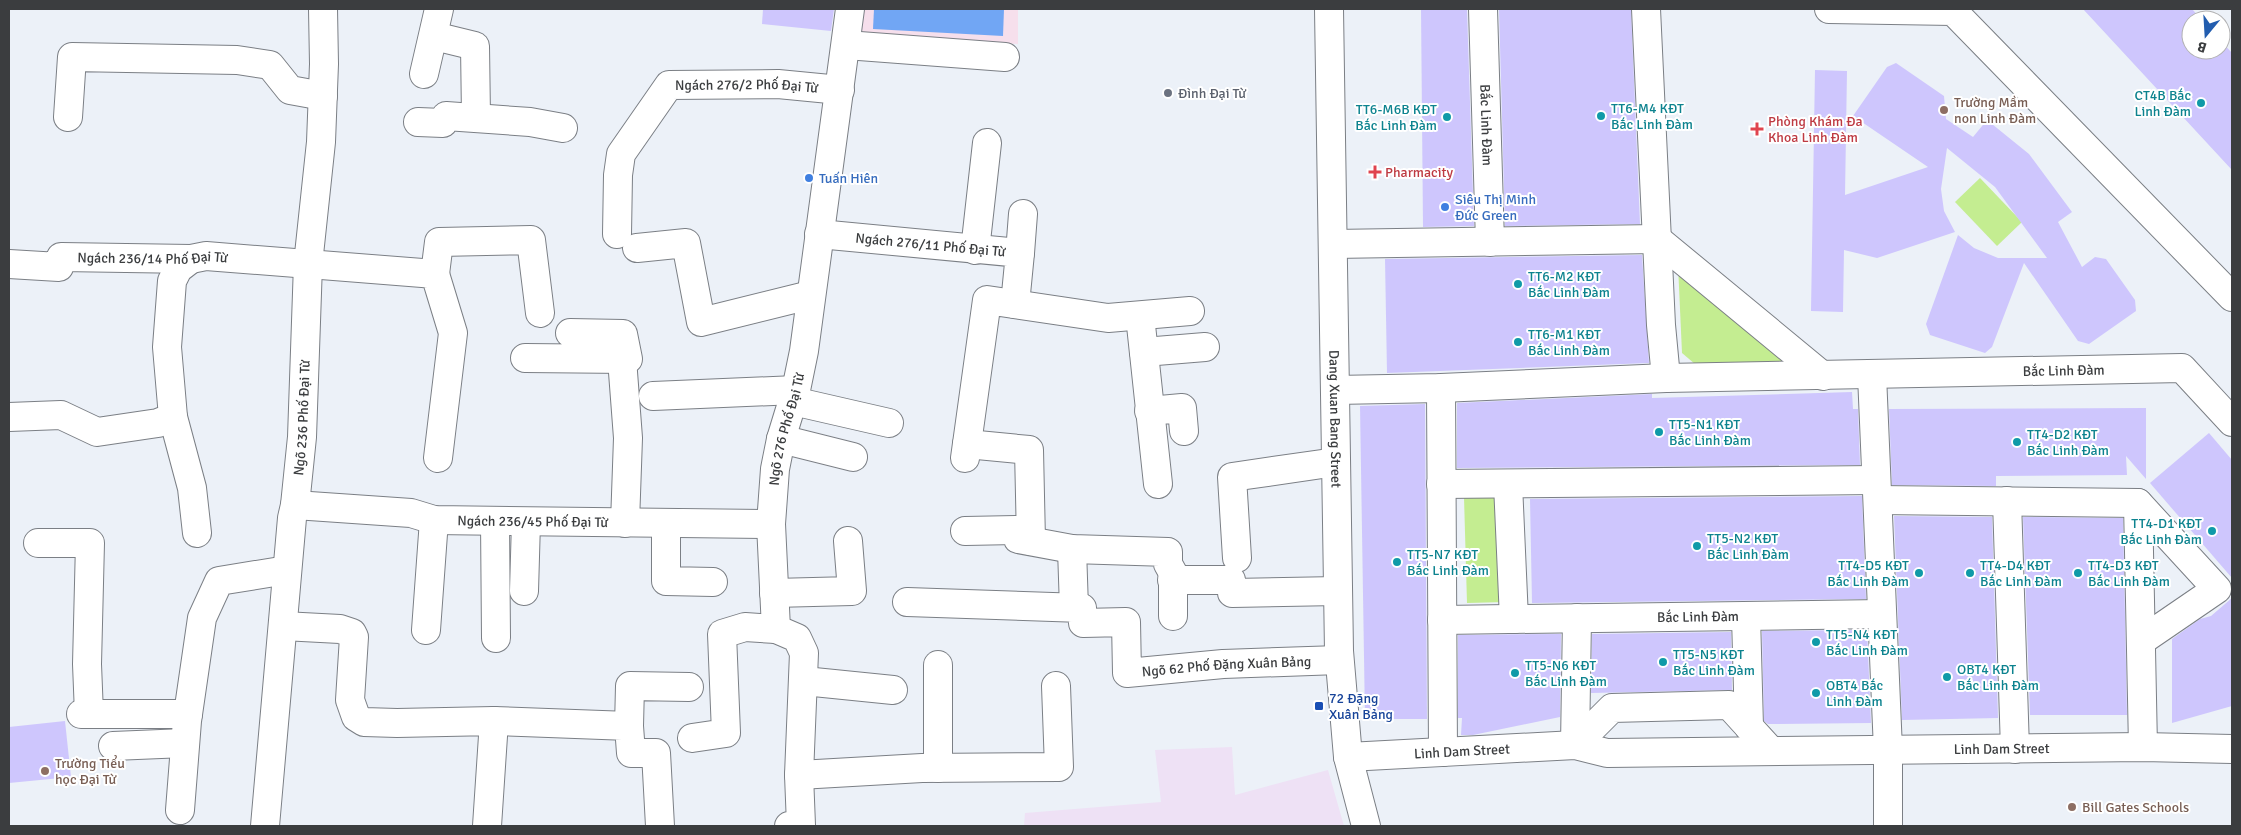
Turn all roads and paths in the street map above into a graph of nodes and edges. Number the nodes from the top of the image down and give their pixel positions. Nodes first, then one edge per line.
1 (323, 9) edge
2 (439, 9) edge
3 (850, 9) edge
4 (1329, 9) edge
5 (1483, 9) edge
6 (1646, 9) edge
7 (1829, 9) edge
8 (434, 36) junction
9 (846, 44) junction
10 (1005, 57) dead end
11 (424, 74) dead end
12 (840, 90) junction
13 (323, 96) junction
14 (476, 117) junction
15 (68, 118) dead end
16 (418, 122) dead end
17 (563, 128) dead end
18 (987, 143) dead end
19 (1023, 214) dead end
20 (820, 234) junction
21 (1657, 239) junction
22 (1490, 242) junction
23 (1333, 244) junction
24 (975, 250) junction
25 (1020, 253) junction
26 (191, 259) junction
27 (9, 264) edge
28 (308, 264) junction
29 (435, 274) junction
30 (810, 295) junction
31 (2232, 295) edge
32 (1015, 304) junction
33 (1190, 311) dead end
34 (540, 313) dead end
35 (1140, 316) junction
36 (570, 333) dead end
37 (1205, 348) dead end
38 (1144, 352) junction
39 (525, 358) dead end
40 (622, 359) junction
41 (1872, 375) junction
42 (1823, 376) junction
43 (1666, 378) junction
44 (1441, 388) junction
45 (1335, 390) junction
46 (653, 396) dead end
47 (795, 396) junction
48 (1149, 411) junction
49 (9, 417) edge
50 (173, 417) junction
51 (2232, 422) edge
52 (889, 423) dead end
53 (1184, 431) dead end
54 (781, 438) junction
55 (853, 457) dead end
56 (438, 458) dead end
57 (1336, 462) junction
58 (1158, 484) dead end
59 (1441, 484) junction
60 (1508, 484) junction
61 (1876, 490) junction
62 (2007, 501) junction
63 (2138, 503) junction
64 (295, 505) junction
65 (434, 520) junction
66 (495, 521) junction
67 (526, 522) junction
68 (625, 523) junction
69 (666, 524) junction
70 (771, 524) junction
71 (965, 531) dead end
72 (196, 533) dead end
73 (848, 541) dead end
74 (1031, 541) junction
75 (38, 543) dead end
76 (1072, 549) junction
77 (1237, 558) dead end
78 (287, 570) junction
79 (1172, 580) junction
80 (712, 582) dead end
81 (524, 591) dead end
82 (1338, 591) junction
83 (774, 593) junction
84 (907, 602) dead end
85 (1074, 608) junction
86 (1882, 614) junction
87 (1173, 616) dead end
88 (1746, 616) junction
89 (1577, 618) junction
90 (1514, 619) junction
91 (1442, 620) junction
92 (283, 626) junction
93 (776, 629) junction
94 (426, 630) dead end
95 (496, 638) dead end
96 (2141, 641) junction
97 (1339, 660) junction
98 (938, 665) dead end
99 (804, 681) junction
100 (1056, 686) dead end
101 (689, 687) dead end
102 (893, 690) dead end
103 (188, 714) junction
104 (494, 721) junction
105 (628, 726) junction
106 (1749, 727) junction
107 (692, 738) dead end
108 (186, 743) junction
109 (1574, 744) junction
110 (113, 746) dead end
111 (2143, 747) junction
112 (2015, 749) junction
113 (2232, 749) edge
114 (1888, 750) junction
115 (1771, 751) junction
116 (1442, 752) junction
117 (1348, 757) junction
118 (938, 768) junction
119 (799, 775) junction
120 (180, 810) dead end
121 (265, 826) edge
122 (487, 826) edge
123 (660, 826) edge
124 (789, 826) edge
125 (1366, 826) edge
126 (1888, 826) edge

1 - 13 street, Ngõ 236 Phố Đại Từ
2 - 8 street
3 - 9 street, Ngõ 276 Phố Đại Từ
4 - 23 street, Dang Xuan Bang Street
5 - 22 street, Bắc Linh Đàm
6 - 21 street
7 - 31 street
8 - 11 street
8 - 14 street
9 - 10 street
9 - 12 street, Ngõ 276 Phố Đại Từ
12 - 20 street, Ngõ 276 Phố Đại Từ
12 - 30 street, Ngách 276/2 Phố Đại Từ
13 - 15 street
13 - 28 street, Ngõ 236 Phố Đại Từ
14 - 16 street
14 - 17 street
18 - 24 street
19 - 25 street
20 - 24 street, Ngách 276/11 Phố Đại Từ
20 - 30 street, Ngõ 276 Phố Đại Từ
21 - 22 street
21 - 42 street
21 - 43 street
22 - 23 street
23 - 45 street, Dang Xuan Bang Street
24 - 25 street, Ngách 276/11 Phố Đại Từ
25 - 32 street, Ngách 276/11 Phố Đại Từ
26 - 27 street, Ngách 236/14 Phố Đại Từ
26 - 28 street, Ngách 236/14 Phố Đại Từ
26 - 50 street
28 - 29 street, Ngách 236/14 Phố Đại Từ
28 - 64 street, Ngõ 236 Phố Đại Từ
29 - 34 street
29 - 56 street
30 - 47 street, Ngõ 276 Phố Đại Từ
32 - 35 street
32 - 74 street
33 - 35 street
35 - 38 street
36 - 40 street
37 - 38 street
38 - 48 street
39 - 40 street
40 - 68 street
41 - 42 street, Bắc Linh Đàm
41 - 51 street, Bắc Linh Đàm
41 - 61 street
42 - 43 street, Bắc Linh Đàm
43 - 44 street, Bắc Linh Đàm
44 - 45 street, Bắc Linh Đàm
44 - 59 street
45 - 57 street, Dang Xuan Bang Street
46 - 47 street
47 - 52 street
47 - 54 street, Ngõ 276 Phố Đại Từ
48 - 53 street
48 - 58 street
49 - 50 street
50 - 72 street
54 - 55 street
54 - 70 street, Ngõ 276 Phố Đại Từ
57 - 77 street
57 - 82 street, Dang Xuan Bang Street
59 - 60 street
59 - 91 street
60 - 61 street
60 - 90 street
61 - 62 street
61 - 86 street
62 - 63 street
62 - 112 street
63 - 96 street
63 - 96 street
64 - 65 street, Ngách 236/45 Phố Đại Từ
64 - 78 street, Ngõ 236 Phố Đại Từ
65 - 66 street, Ngách 236/45 Phố Đại Từ
65 - 94 street
66 - 67 street, Ngách 236/45 Phố Đại Từ
66 - 95 street
67 - 68 street, Ngách 236/45 Phố Đại Từ
67 - 81 street
68 - 69 street, Ngách 236/45 Phố Đại Từ
69 - 70 street, Ngách 236/45 Phố Đại Từ
69 - 80 street
70 - 83 street, Ngõ 276 Phố Đại Từ
71 - 74 street
73 - 83 street
74 - 76 street
75 - 103 street
76 - 79 street
76 - 85 street
78 - 92 street, Ngõ 236 Phố Đại Từ
78 - 103 street
79 - 82 street
79 - 87 street
82 - 97 street, Dang Xuan Bang Street
83 - 93 street, Ngõ 276 Phố Đại Từ
84 - 85 street
85 - 97 street, Ngõ 62 Phố Đặng Xuân Bảng
86 - 88 street, Bắc Linh Đàm
86 - 114 street
88 - 89 street, Bắc Linh Đàm
88 - 106 street
89 - 90 street, Bắc Linh Đàm
89 - 109 street
90 - 91 street, Bắc Linh Đàm
91 - 116 street
92 - 104 street
92 - 121 street, Ngõ 236 Phố Đại Từ
93 - 99 street
93 - 107 street
96 - 111 street
97 - 117 street, Dang Xuan Bang Street
98 - 118 street
99 - 102 street
99 - 119 street
100 - 118 street
101 - 105 street
103 - 108 street
104 - 105 street
104 - 122 street
105 - 123 street
106 - 109 street
106 - 115 street
108 - 110 street
108 - 120 street
109 - 115 street, Linh Dam Street
109 - 116 street, Linh Dam Street
111 - 112 street, Linh Dam Street
111 - 113 street, Linh Dam Street
112 - 114 street, Linh Dam Street
114 - 115 street, Linh Dam Street
114 - 126 street
116 - 117 street, Linh Dam Street
117 - 125 street, Dang Xuan Bang Street
118 - 119 street
119 - 124 street

